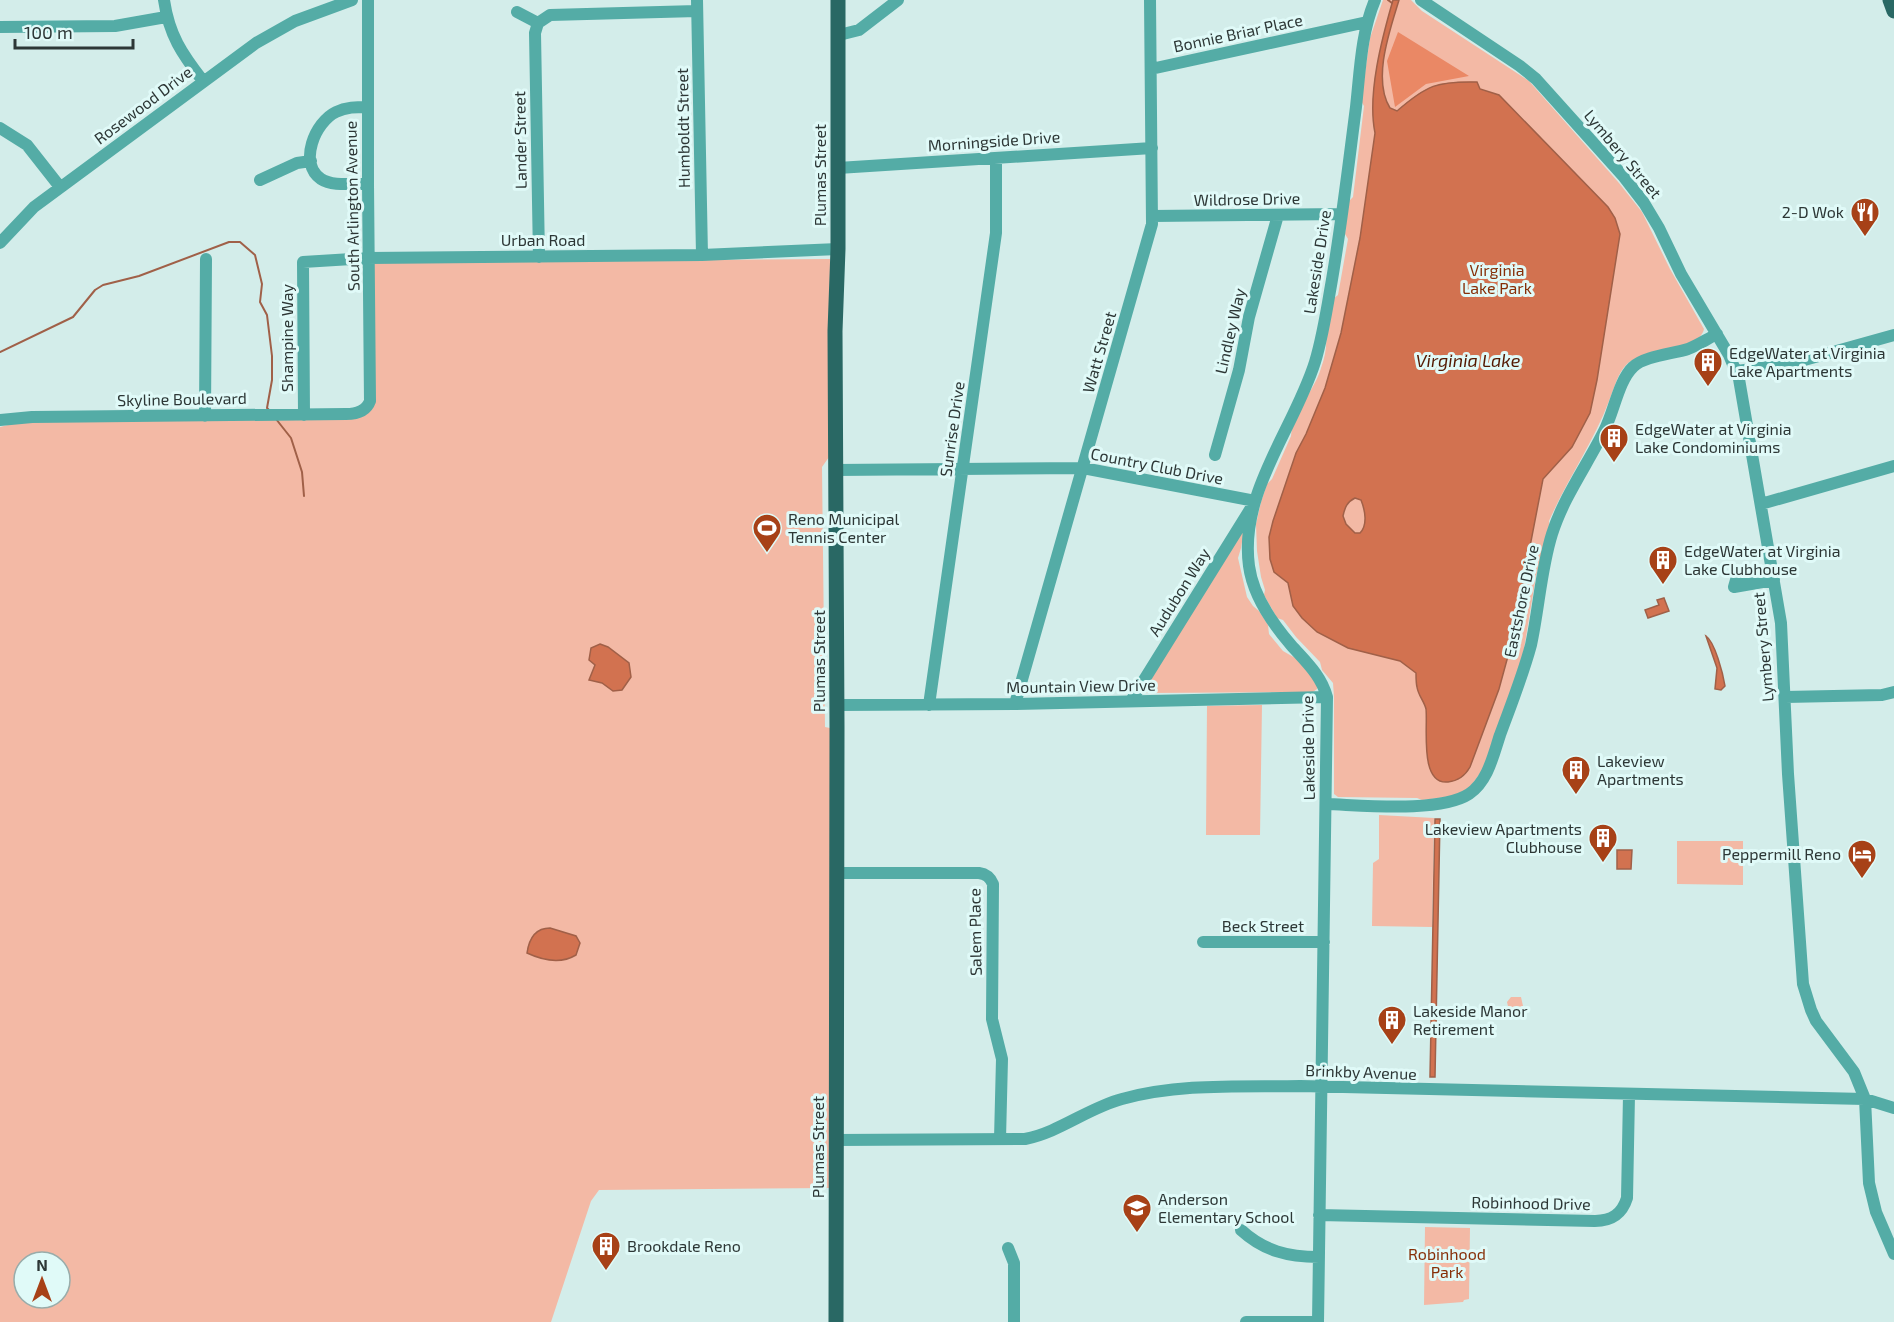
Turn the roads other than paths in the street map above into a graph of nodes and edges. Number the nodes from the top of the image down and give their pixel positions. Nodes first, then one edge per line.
1 (164, 0) edge
2 (352, 0) edge
3 (368, 0) edge
4 (838, 0) edge
5 (898, 0) edge
6 (1150, 0) edge
7 (1375, 0) edge
8 (1421, 0) edge
9 (1890, 0) edge
10 (697, 6) edge
11 (1894, 10) edge
12 (517, 12) dead end
13 (166, 17) junction
14 (1367, 22) junction
15 (538, 23) junction
16 (0, 27) edge
17 (838, 34) junction
18 (1151, 69) junction
19 (203, 81) junction
20 (368, 107) junction
21 (0, 128) edge
22 (1152, 148) junction
23 (996, 158) junction
24 (311, 161) junction
25 (838, 168) junction
26 (261, 180) dead end
27 (368, 184) junction
28 (60, 187) junction
29 (1342, 214) junction
30 (1278, 215) junction
31 (1152, 216) junction
32 (1, 238) edge
33 (838, 249) junction
34 (784, 252) junction
35 (702, 255) junction
36 (539, 257) junction
37 (368, 258) junction
38 (206, 259) dead end
39 (303, 262) joint
40 (837, 265) junction
41 (1717, 334) junction
42 (1894, 335) edge
43 (1737, 371) junction
44 (364, 409) joint
45 (304, 415) junction
46 (205, 416) junction
47 (0, 420) edge
48 (1215, 455) dead end
49 (1894, 466) edge
50 (1083, 468) junction
51 (963, 469) junction
52 (836, 470) junction
53 (1255, 501) junction
54 (1761, 504) junction
55 (1894, 692) edge
56 (1326, 697) junction
57 (1785, 697) junction
58 (1131, 700) junction
59 (1015, 704) junction
60 (837, 705) junction
61 (929, 705) junction
62 (1326, 804) junction
63 (837, 873) junction
64 (1203, 942) dead end
65 (1324, 942) junction
66 (1322, 1087) junction
67 (1629, 1095) junction
68 (1865, 1099) junction
69 (1894, 1108) edge
70 (1000, 1139) junction
71 (836, 1140) junction
72 (1319, 1215) junction
73 (1241, 1230) dead end
74 (1008, 1248) dead end
75 (1894, 1254) edge
76 (1319, 1257) junction
77 (836, 1322) edge
78 (1014, 1322) edge
79 (1246, 1322) edge
80 (1318, 1322) edge

1 - 13 street
2 - 19 street, Rosewood Drive
3 - 20 street, South Arlington Avenue
4 - 17 main road, Plumas Street
5 - 17 street
6 - 18 street, Watt Street
7 - 14 street, Lakeside Drive
8 - 41 street, Lymbery Street
9 - 11 main road
10 - 15 street
10 - 35 street, Humboldt Street
12 - 15 street
13 - 16 street
13 - 19 street
14 - 18 street, Bonnie Briar Place
14 - 29 street, Lakeside Drive
15 - 36 street, Lander Street
17 - 25 main road, Plumas Street
18 - 22 street, Watt Street
19 - 28 street, Rosewood Drive
20 - 24 street
20 - 27 street, South Arlington Avenue
21 - 28 street
22 - 23 street, Morningside Drive
22 - 31 street, Watt Street
23 - 25 street, Morningside Drive
23 - 51 street, Sunrise Drive
24 - 26 street
24 - 27 street
25 - 33 main road, Plumas Street
27 - 37 street, South Arlington Avenue
28 - 32 street, Rosewood Drive
29 - 30 street, Wildrose Drive
29 - 53 street, Lakeside Drive
30 - 31 street, Wildrose Drive
30 - 48 street, Lindley Way
31 - 50 street, Watt Street
33 - 34 street, Urban Road
33 - 40 main road, Plumas Street
34 - 35 street, Urban Road
34 - 40 street, Urban Road
35 - 36 street, Urban Road
36 - 37 street, Urban Road
37 - 39 street, Urban Road
37 - 44 street, South Arlington Avenue
38 - 46 street
39 - 45 street, Shampine Way
40 - 52 main road, Plumas Street
41 - 43 street, Lymbery Street
41 - 62 street, Eastshore Drive
42 - 43 street
43 - 54 street, Lymbery Street
44 - 45 street, Skyline Boulevard
45 - 46 street, Skyline Boulevard
46 - 47 street, Skyline Boulevard
49 - 54 street
50 - 51 street, Country Club Drive
50 - 53 street, Country Club Drive
50 - 59 street, Watt Street
51 - 52 street, Country Club Drive
51 - 61 street, Sunrise Drive
52 - 60 main road, Plumas Street
53 - 56 street, Lakeside Drive
53 - 58 street, Audubon Way
54 - 57 street, Lymbery Street
55 - 57 street
56 - 58 street, Mountain View Drive
56 - 62 street, Lakeside Drive
57 - 68 street, Lymbery Street
58 - 59 street, Mountain View Drive
59 - 61 street, Mountain View Drive
60 - 61 street, Mountain View Drive
60 - 63 main road, Plumas Street
62 - 65 street, Lakeside Drive
63 - 70 street, Salem Place
63 - 71 main road, Plumas Street
64 - 65 street, Beck Street
65 - 66 street, Lakeside Drive
66 - 67 street, Brinkby Avenue
66 - 70 street, Brinkby Avenue
66 - 72 street, Lakeside Drive
67 - 68 street, Brinkby Avenue
67 - 72 street, Robinhood Drive
68 - 69 street, Brinkby Avenue
68 - 75 street, Lymbery Street
70 - 71 street, Brinkby Avenue
71 - 77 main road, Plumas Street
72 - 76 street, Lakeside Drive
73 - 76 street
74 - 78 street
76 - 80 street, Lakeside Drive
79 - 80 street

